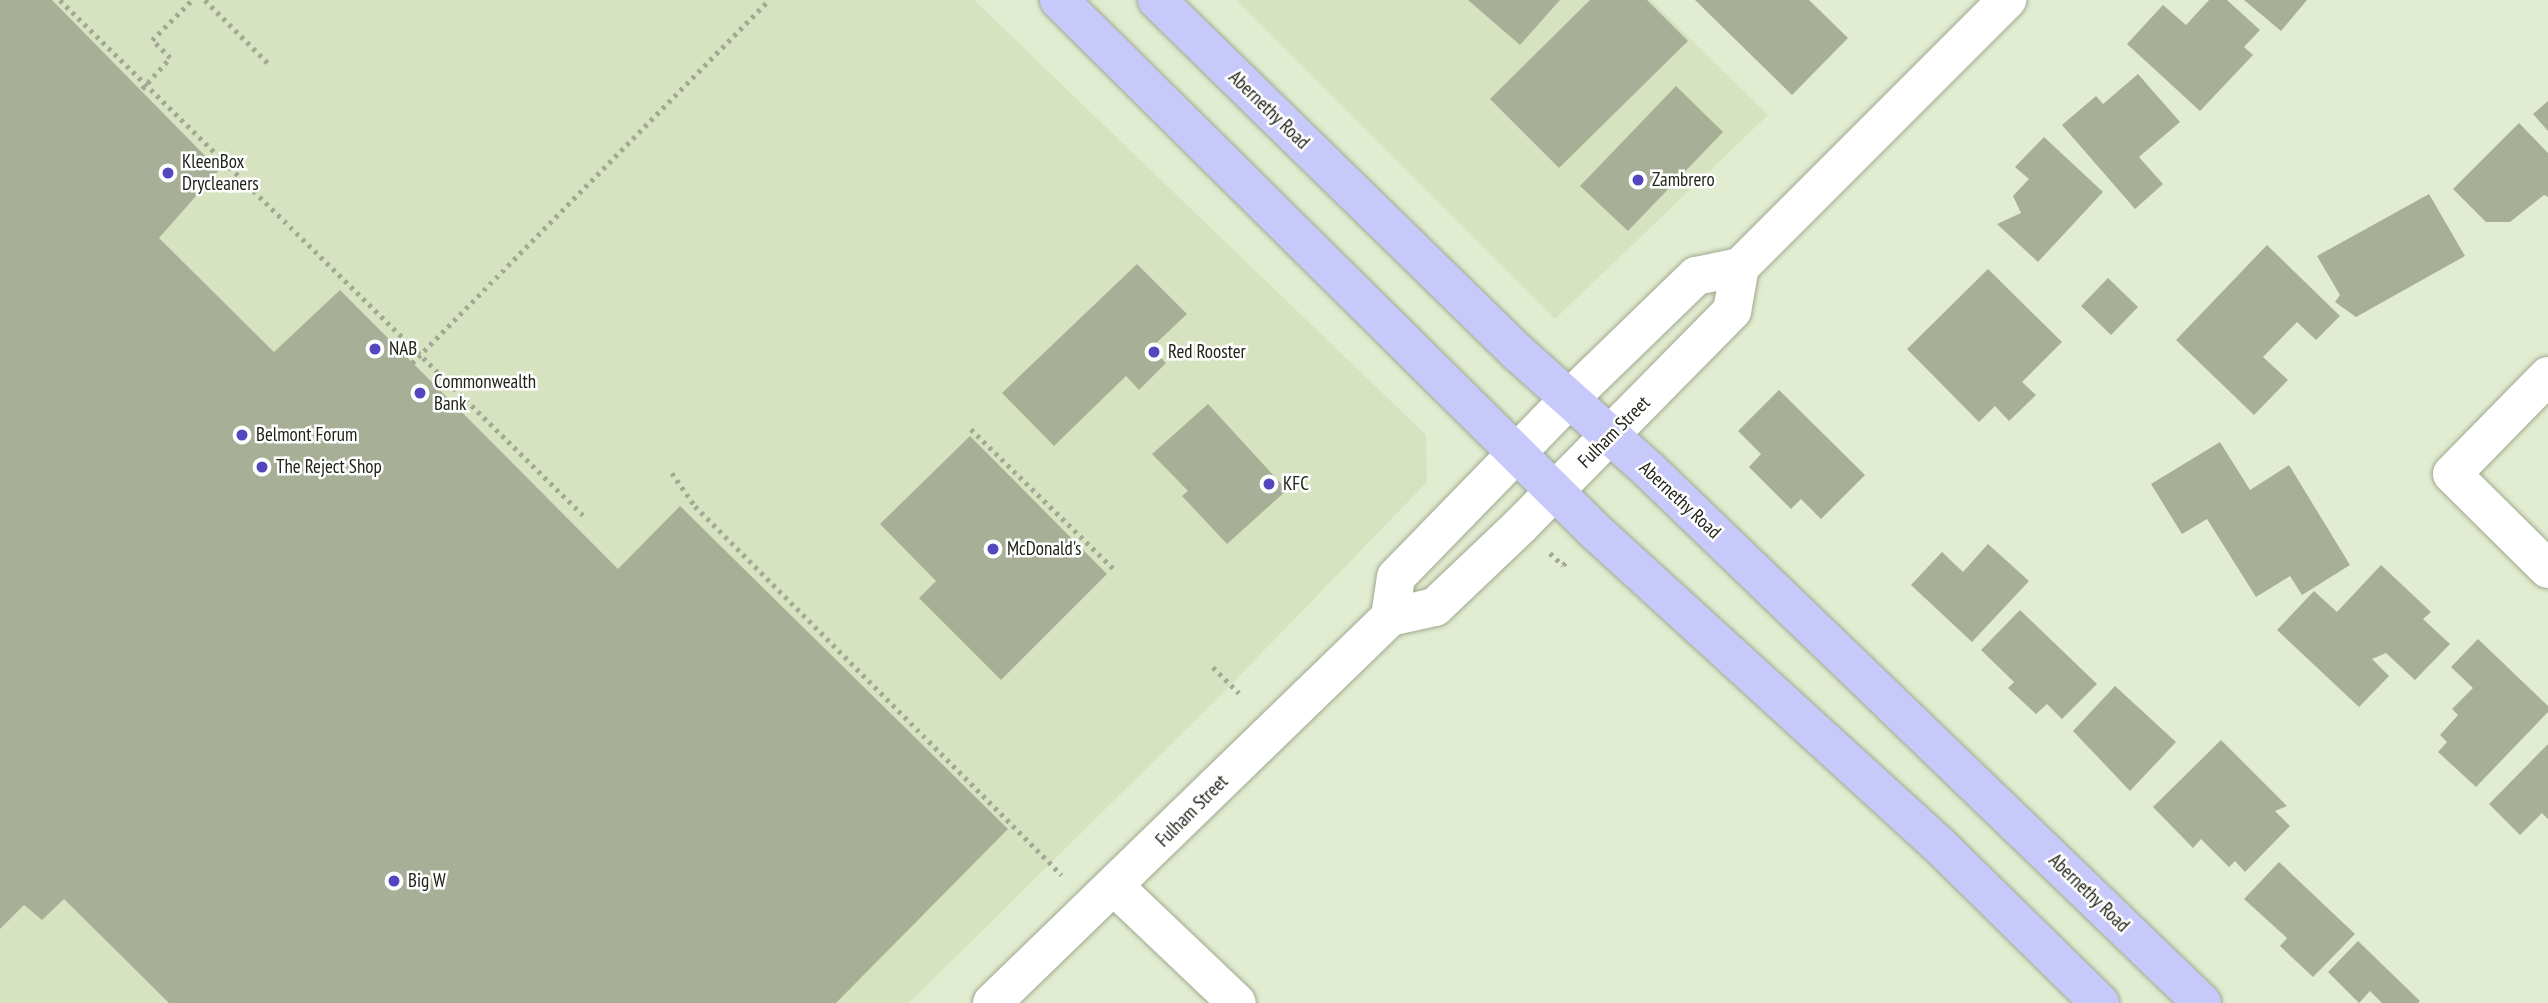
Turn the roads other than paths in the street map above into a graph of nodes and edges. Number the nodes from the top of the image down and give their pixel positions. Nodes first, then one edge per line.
1 (1059, 0) edge
2 (1157, 0) edge
3 (2007, 0) edge
4 (1740, 267) junction
5 (2548, 376) edge
6 (1569, 399) junction
7 (1610, 436) junction
8 (1516, 453) junction
9 (1555, 491) junction
10 (2548, 569) edge
11 (1390, 617) junction
12 (1115, 887) junction
13 (992, 1003) edge
14 (1237, 1003) edge
15 (2100, 1003) edge
16 (2202, 1003) edge

1 - 8 main road
2 - 6 main road, Abernethy Road
3 - 4 street
4 - 6 street
4 - 7 street, Fulham Street
5 - 10 street
6 - 7 main road, Abernethy Road
6 - 8 street
7 - 9 street, Fulham Street
7 - 16 main road, Abernethy Road
8 - 9 main road
8 - 11 street
9 - 11 street, Fulham Street
9 - 15 main road
11 - 12 street, Fulham Street
12 - 13 street, Fulham Street
12 - 14 street

